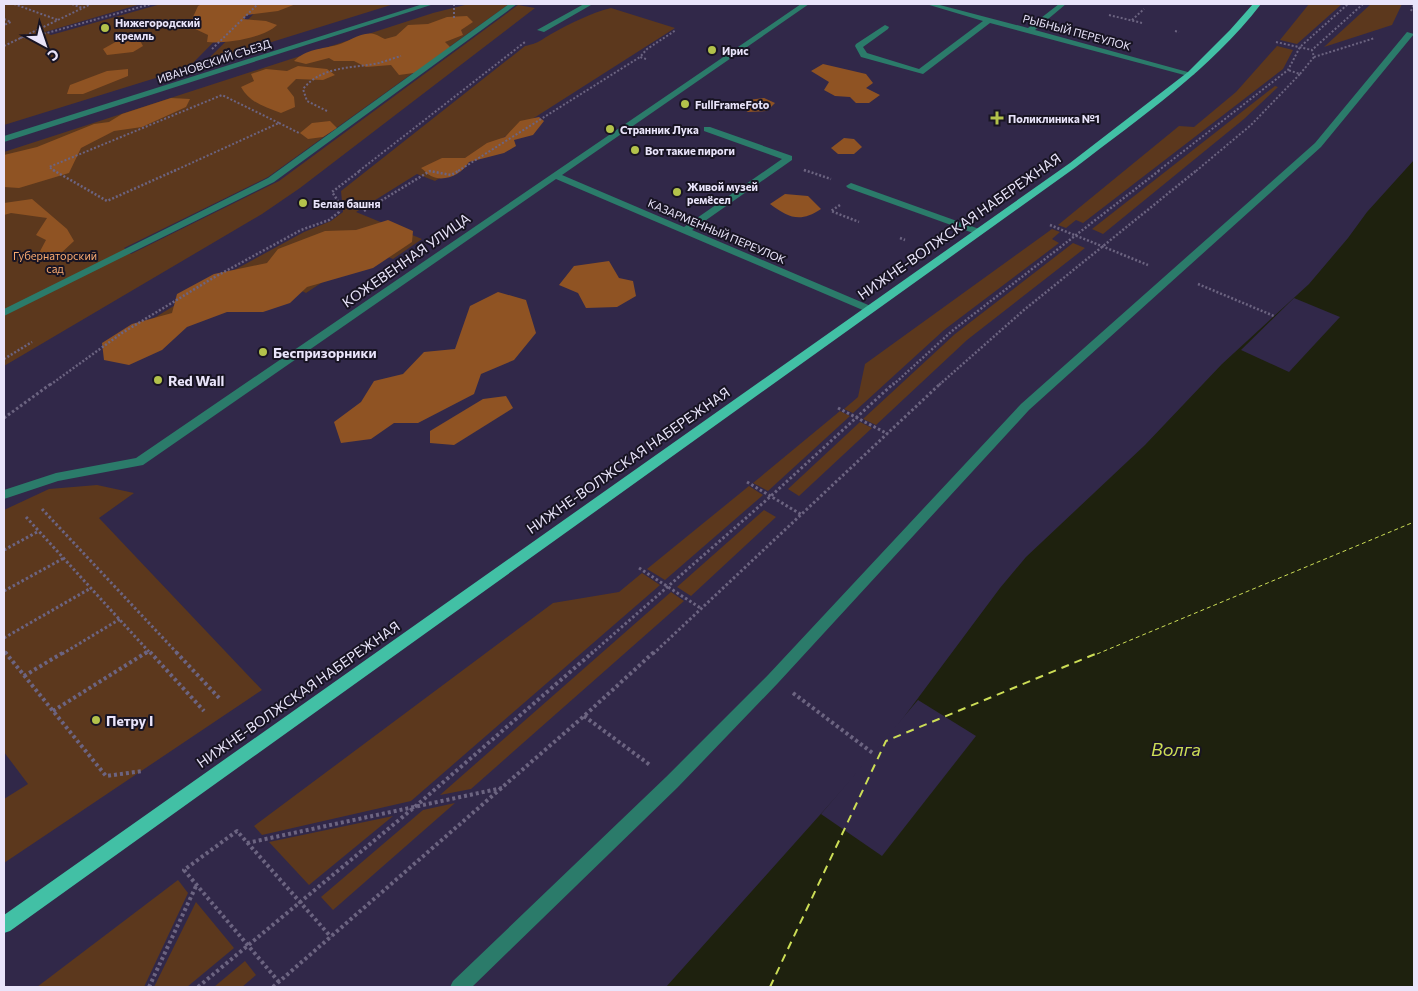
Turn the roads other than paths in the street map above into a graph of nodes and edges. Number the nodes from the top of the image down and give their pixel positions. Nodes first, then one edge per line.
1 (430, 4) edge
2 (513, 4) edge
3 (577, 4) edge
4 (588, 4) edge
5 (805, 4) edge
6 (929, 4) edge
7 (1063, 4) edge
8 (1257, 4) edge
9 (951, 6) edge
10 (989, 20) junction
11 (885, 27) dead end
12 (541, 30) road end
13 (1029, 31) junction
14 (1410, 34) road end
15 (1191, 74) junction
16 (707, 129) dead end
17 (4, 139) edge
18 (554, 176) junction
19 (851, 186) road end
20 (685, 231) junction
21 (979, 232) junction
22 (869, 309) junction
23 (4, 313) edge
24 (4, 495) edge
25 (4, 925) edge
26 (459, 987) edge

1 - 17 street, ИВАНОВСКИЙ СЪЕЗД
2 - 23 street
3 - 4 street
4 - 12 street
5 - 18 street, КОЖЕВЕННАЯ УЛИЦА
6 - 9 street, РЫБНЫЙ ПЕРЕУЛОК
7 - 13 street
8 - 15 main road, НИЖНЕ-ВОЛЖСКАЯ НАБЕРЕЖНАЯ
9 - 10 street, РЫБНЫЙ ПЕРЕУЛОК
10 - 11 street
10 - 13 street, РЫБНЫЙ ПЕРЕУЛОК
13 - 15 street, РЫБНЫЙ ПЕРЕУЛОК
14 - 26 street
15 - 21 main road, НИЖНЕ-ВОЛЖСКАЯ НАБЕРЕЖНАЯ
16 - 20 street
18 - 20 street, КАЗАРМЕННЫЙ ПЕРЕУЛОК
18 - 24 street, КОЖЕВЕННАЯ УЛИЦА
19 - 21 street
20 - 22 street, КАЗАРМЕННЫЙ ПЕРЕУЛОК
21 - 22 main road, НИЖНЕ-ВОЛЖСКАЯ НАБЕРЕЖНАЯ
22 - 25 main road, НИЖНЕ-ВОЛЖСКАЯ НАБЕРЕЖНАЯ

